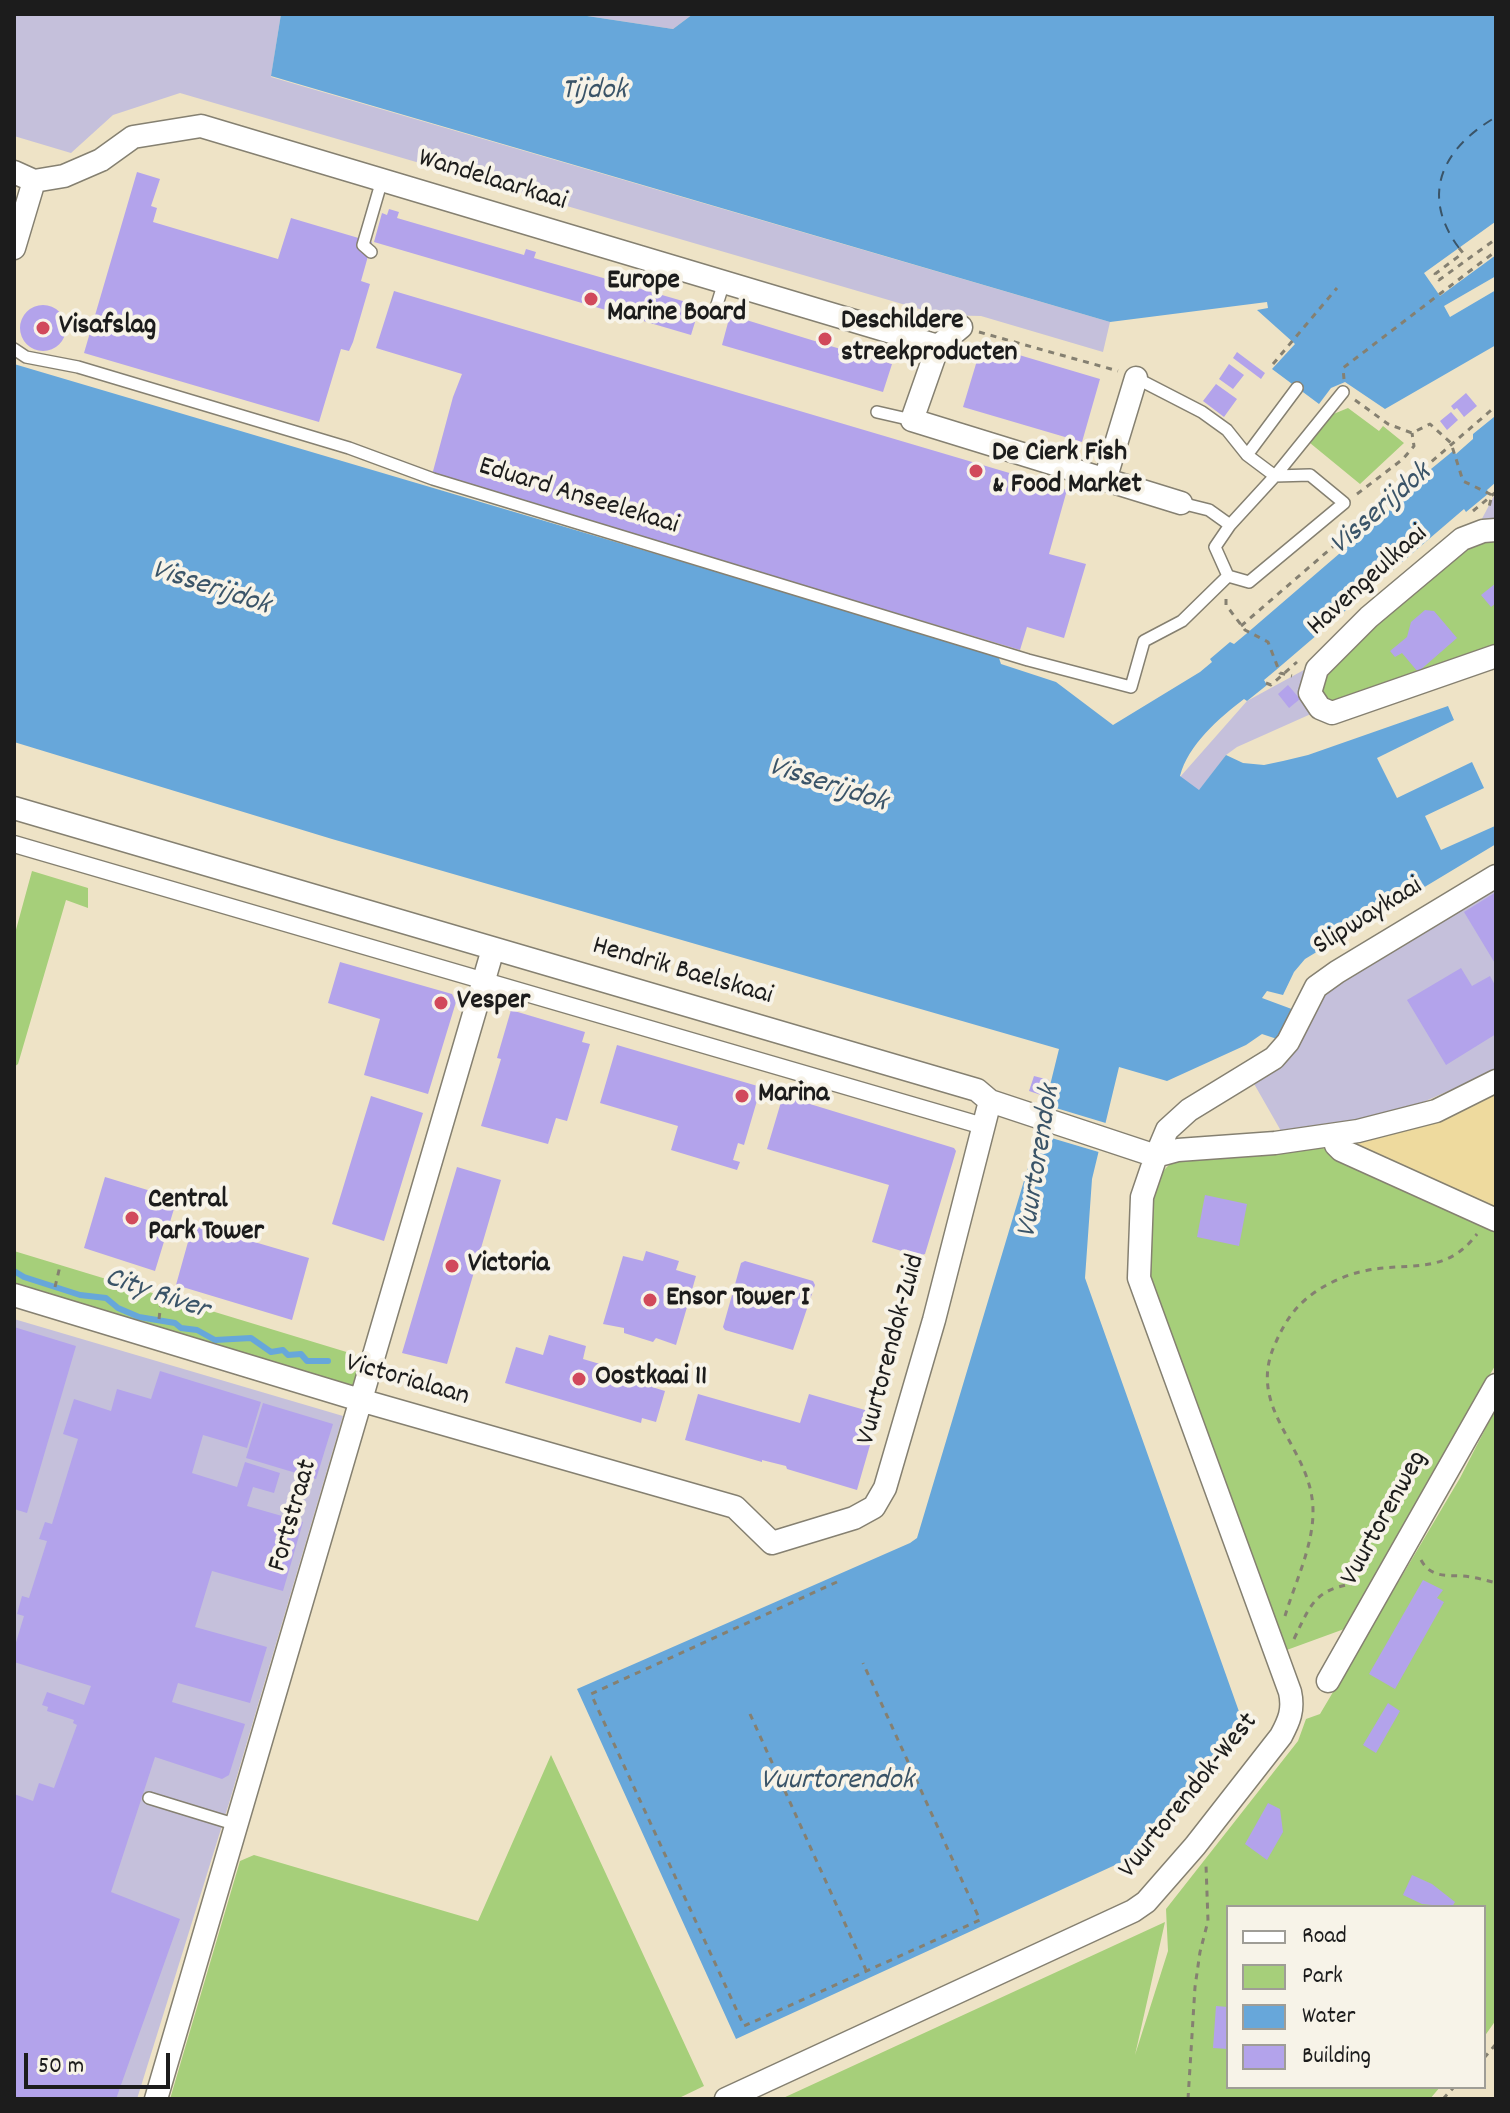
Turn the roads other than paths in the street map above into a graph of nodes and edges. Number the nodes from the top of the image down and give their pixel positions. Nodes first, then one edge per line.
1 (24, 176) edge
2 (382, 180) junction
3 (14, 248) edge
4 (371, 252) dead end
5 (724, 282) junction
6 (715, 311) dead end
7 (961, 327) road end
8 (938, 346) junction
9 (14, 349) edge
10 (1136, 378) joint
11 (1297, 388) dead end
12 (1343, 392) road end
13 (877, 412) dead end
14 (912, 420) junction
15 (1247, 455) junction
16 (1275, 476) junction
17 (1105, 480) junction
18 (1181, 503) joint
19 (1230, 525) junction
20 (1496, 530) edge
21 (1228, 576) junction
22 (1496, 656) edge
23 (14, 808) edge
24 (14, 844) edge
25 (1496, 876) edge
26 (493, 949) junction
27 (483, 981) junction
28 (1496, 1081) edge
29 (990, 1101) junction
30 (983, 1126) junction
31 (1333, 1135) junction
32 (1156, 1156) junction
33 (1491, 1218) edge
34 (14, 1295) edge
35 (1496, 1385) edge
36 (360, 1400) junction
37 (772, 1543) joint
38 (1328, 1681) dead end
39 (149, 1798) dead end
40 (237, 1825) junction
41 (156, 2099) edge
42 (726, 2099) edge

1 - 2 street, Wandelaarkaai
1 - 3 street
2 - 4 lane
2 - 5 street, Wandelaarkaai
5 - 6 lane
5 - 8 street, Wandelaarkaai
7 - 8 street
8 - 14 street
9 - 21 lane, Eduard Anseelekaai
10 - 15 lane
10 - 17 street
11 - 15 lane
12 - 16 lane
13 - 14 lane
14 - 17 street
15 - 16 lane
16 - 19 lane
16 - 21 lane
17 - 18 street
18 - 19 lane
19 - 21 lane
20 - 22 street, Havengeulkaai
23 - 26 street, Hendrik Baelskaai
24 - 27 street
25 - 32 street, Slipwaykaai
26 - 27 street, Fortstraat
26 - 29 street, Hendrik Baelskaai
27 - 30 street
27 - 36 street, Fortstraat
28 - 31 street
29 - 30 street, Vuurtorendok-Zuid
29 - 32 street, Hendrik Baelskaai
30 - 37 street, Vuurtorendok-Zuid
31 - 32 street
31 - 33 street
32 - 42 street, Vuurtorendok-West
34 - 36 street, Victorialaan
35 - 38 street, Vuurtorenweg
36 - 37 street, Victorialaan
36 - 40 street, Fortstraat
39 - 40 lane
40 - 41 street, Fortstraat

